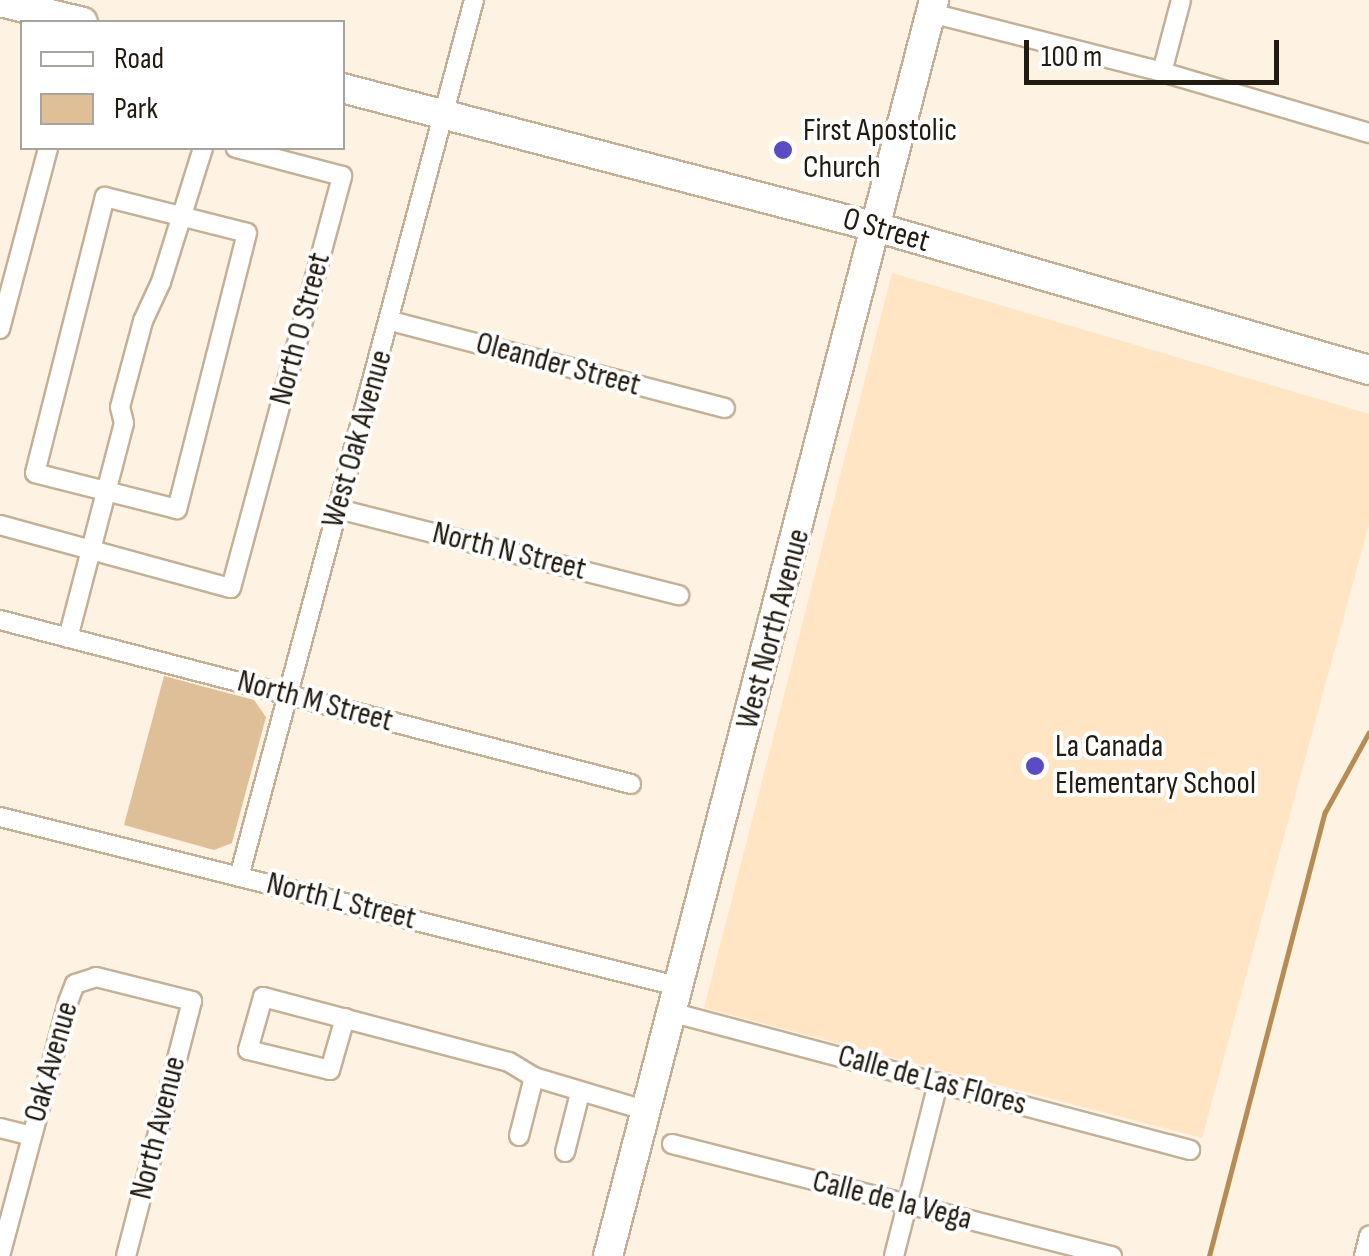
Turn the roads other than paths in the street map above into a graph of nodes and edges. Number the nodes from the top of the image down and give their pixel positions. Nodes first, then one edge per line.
1 (474, 0) edge
2 (1181, 0) edge
3 (0, 2) edge
4 (933, 6) edge
5 (75, 20) edge
6 (1162, 72) junction
7 (345, 89) edge
8 (444, 114) junction
9 (1369, 134) edge
10 (47, 150) edge
11 (202, 150) edge
12 (244, 150) edge
13 (178, 216) junction
14 (879, 228) junction
15 (391, 322) junction
16 (0, 329) edge
17 (1369, 370) edge
18 (725, 408) dead end
19 (106, 491) junction
20 (338, 508) junction
21 (0, 525) edge
22 (90, 552) junction
23 (680, 595) dead end
24 (0, 620) edge
25 (68, 638) junction
26 (286, 695) junction
27 (630, 784) dead end
28 (0, 817) edge
29 (239, 876) junction
30 (678, 1000) junction
31 (192, 1001) joint
32 (344, 1018) junction
33 (534, 1078) junction
34 (938, 1083) junction
35 (580, 1093) junction
36 (647, 1112) junction
37 (0, 1128) edge
38 (30, 1136) junction
39 (519, 1136) dead end
40 (672, 1144) dead end
41 (1190, 1150) dead end
42 (565, 1152) dead end
43 (907, 1206) junction
44 (1369, 1236) edge
45 (0, 1256) edge
46 (126, 1256) edge
47 (608, 1256) edge
48 (894, 1256) edge
49 (1112, 1256) edge
50 (1364, 1256) edge

1 - 8 street, West Oak Avenue
2 - 6 street
3 - 5 street
4 - 6 street
4 - 14 street, West North Avenue
6 - 9 street
7 - 8 street, O Street
8 - 14 street, O Street
8 - 15 street, West Oak Avenue
10 - 16 street
11 - 13 street
12 - 22 street, North O Street
13 - 19 street
13 - 19 street
13 - 19 street
14 - 17 street, O Street
14 - 30 street, West North Avenue
15 - 18 street, Oleander Street
15 - 20 street, West Oak Avenue
19 - 22 street
20 - 23 street, North N Street
20 - 26 street, West Oak Avenue
21 - 22 street
22 - 25 street
24 - 25 street, North M Street
25 - 26 street, North M Street
26 - 27 street, North M Street
26 - 29 street, West Oak Avenue
28 - 29 street, North L Street
29 - 30 street, North L Street
30 - 34 street, Calle de Las Flores
30 - 36 street, West North Avenue
31 - 38 street, Oak Avenue
31 - 46 street, North Avenue
32 - 32 street
32 - 33 street
33 - 35 street
33 - 39 street
34 - 41 street, Calle de Las Flores
34 - 43 street
35 - 36 street
35 - 42 street
36 - 47 street, West North Avenue
37 - 38 street
38 - 45 street, Oak Avenue
40 - 43 street, Calle de la Vega
43 - 48 street
43 - 49 street, Calle de la Vega
44 - 50 street

